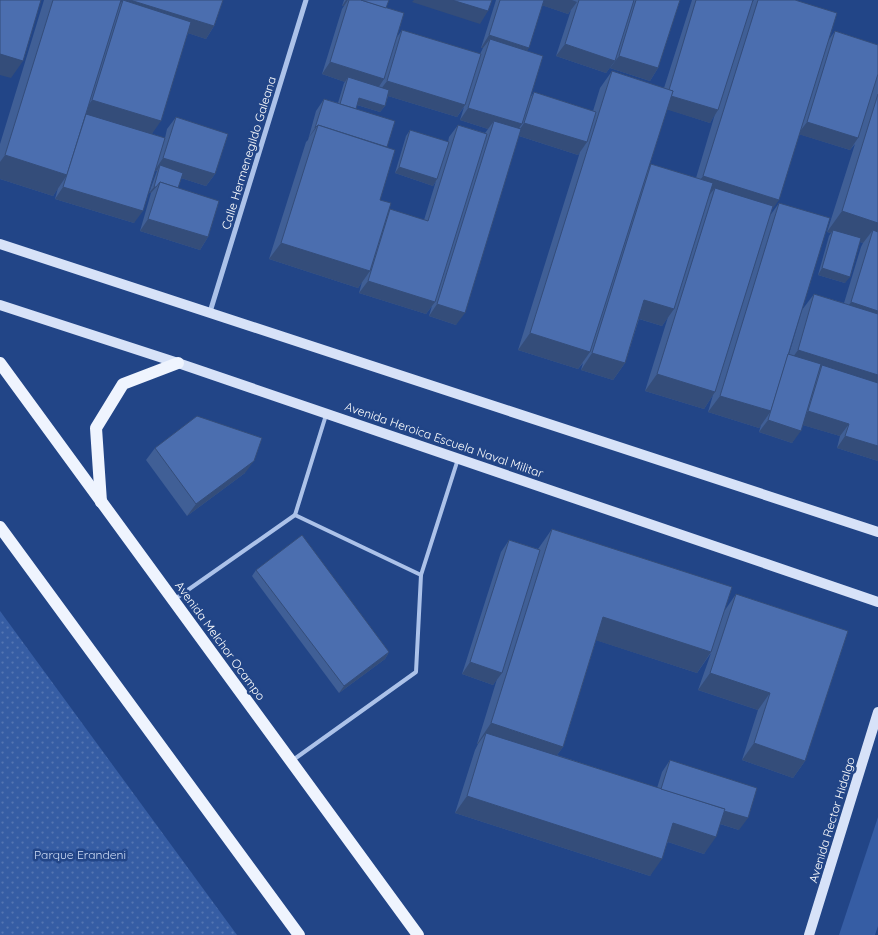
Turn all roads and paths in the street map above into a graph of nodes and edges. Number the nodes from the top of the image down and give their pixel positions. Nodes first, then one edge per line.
1 (306, 0) edge
2 (0, 244) edge
3 (0, 305) edge
4 (210, 312) junction
5 (178, 363) junction
6 (0, 364) edge
7 (327, 413) junction
8 (458, 458) junction
9 (101, 502) junction
10 (295, 515) junction
11 (0, 527) edge
12 (878, 532) edge
13 (421, 575) junction
14 (173, 600) junction
15 (878, 602) edge
16 (878, 712) edge
17 (291, 761) junction
18 (299, 935) edge
19 (418, 935) edge
20 (810, 935) edge

1 - 4 street, Calle Hermenegildo Galeana
2 - 4 street
3 - 5 street, Avenida Heroica Escuela Naval Militar
4 - 12 street
5 - 7 street, Avenida Heroica Escuela Naval Militar
5 - 9 main road
6 - 9 main road, Avenida Melchor Ocampo
7 - 8 street, Avenida Heroica Escuela Naval Militar
7 - 10 lane
8 - 13 lane
8 - 15 street, Avenida Heroica Escuela Naval Militar
9 - 14 main road, Avenida Melchor Ocampo
10 - 13 lane
10 - 14 lane
11 - 18 main road
13 - 17 lane
14 - 17 main road, Avenida Melchor Ocampo
16 - 20 street, Avenida Rector Hidalgo
17 - 19 main road, Avenida Melchor Ocampo

